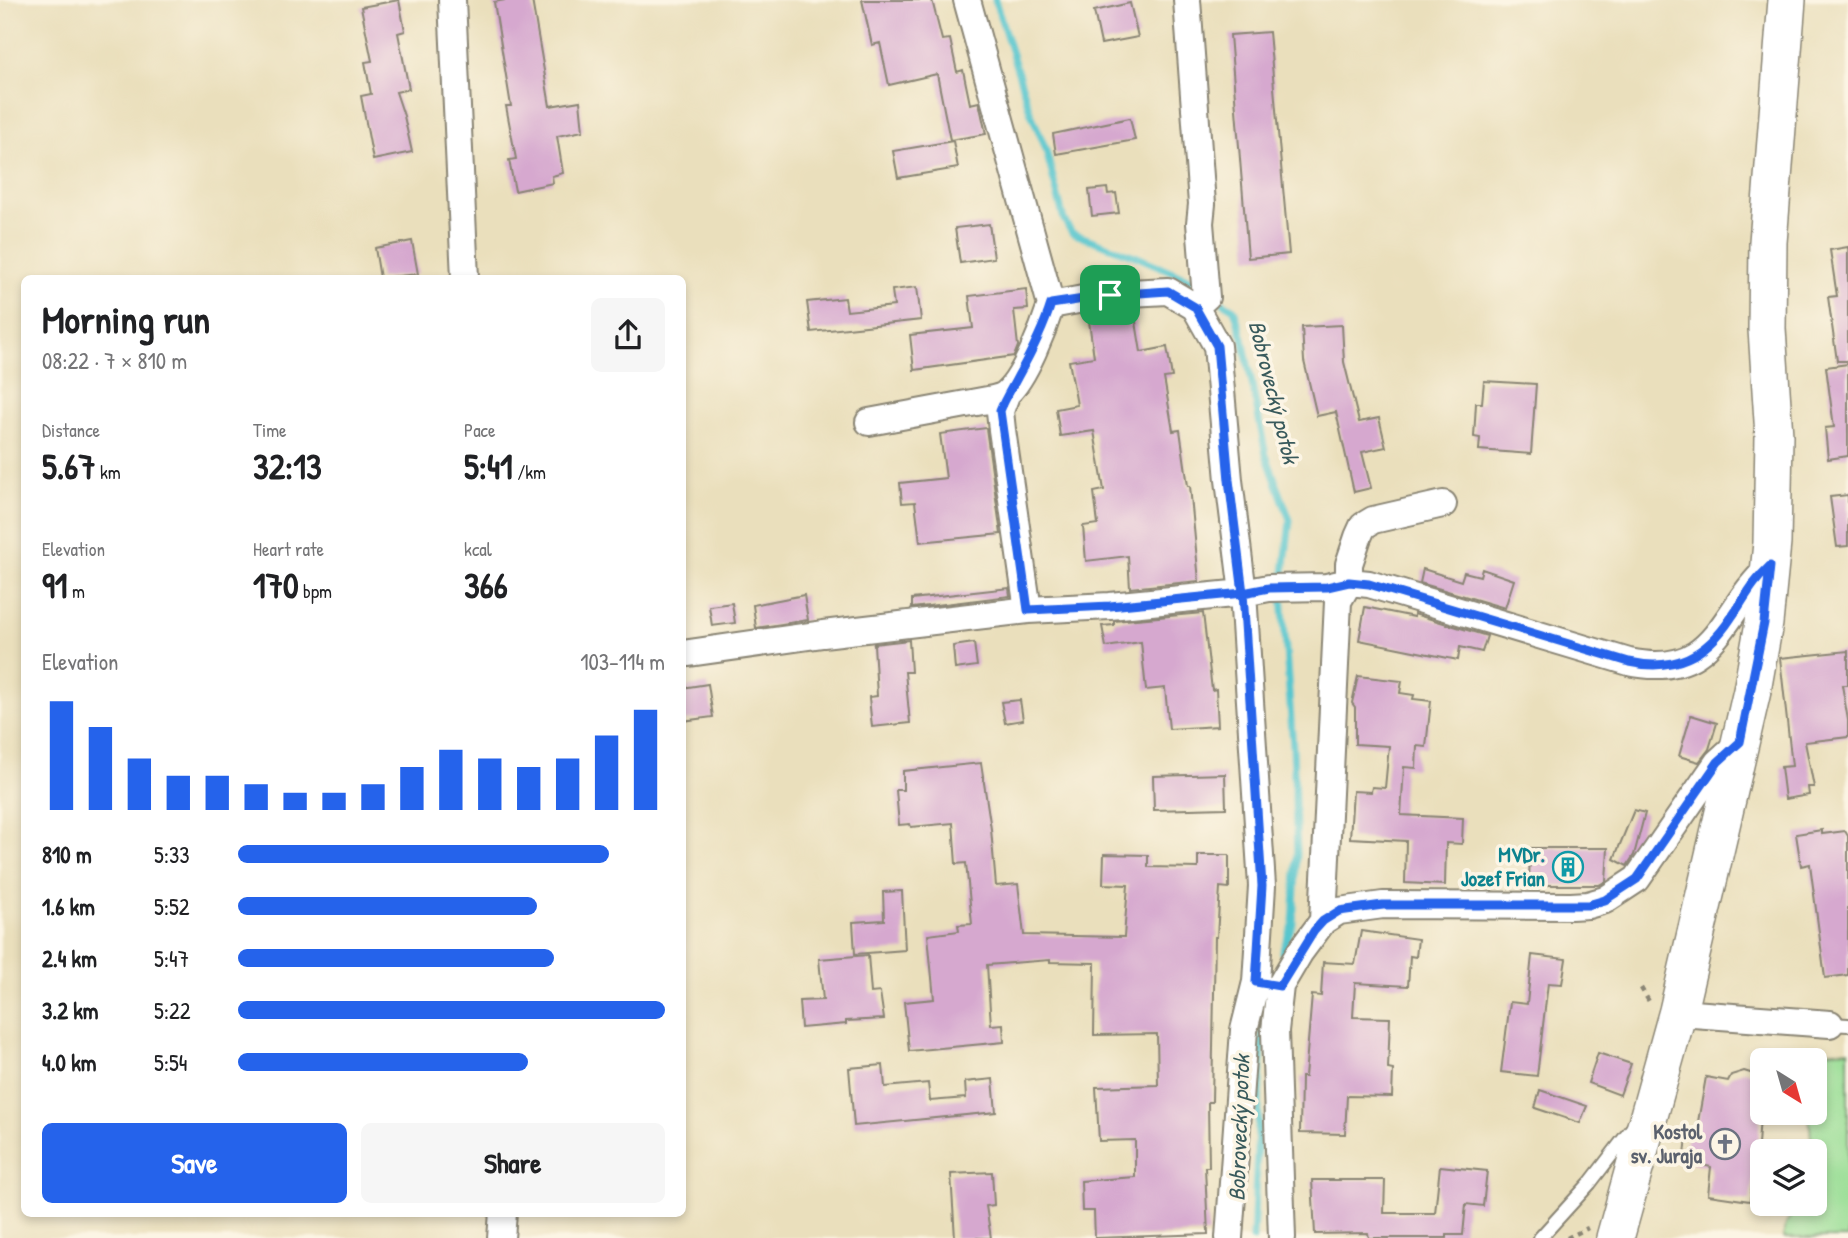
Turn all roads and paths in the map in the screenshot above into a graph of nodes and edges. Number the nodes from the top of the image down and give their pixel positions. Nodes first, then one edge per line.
1 (452, 0) edge
2 (967, 0) edge
3 (1187, 0) edge
4 (1787, 0) edge
5 (465, 275) edge
6 (1051, 304) junction
7 (1195, 307) junction
8 (1006, 395) junction
9 (869, 422) dead end
10 (1443, 504) dead end
11 (1770, 566) junction
12 (1349, 582) junction
13 (1243, 593) junction
14 (1028, 610) junction
15 (686, 653) edge
16 (1740, 742) junction
17 (1323, 921) junction
18 (1268, 984) junction
19 (1678, 1011) junction
20 (1839, 1024) edge
21 (1654, 1098) junction
22 (503, 1217) edge
23 (1600, 1233) edge
24 (501, 1238) edge
25 (1229, 1238) edge
26 (1282, 1238) edge
27 (1540, 1238) edge
28 (1567, 1238) edge

1 - 5 street
2 - 6 street
3 - 7 street
4 - 11 street
6 - 7 street
6 - 8 street
7 - 13 street
8 - 9 street
8 - 14 street
10 - 12 street
11 - 12 street
11 - 16 street
12 - 13 street
12 - 17 street
13 - 14 street
13 - 18 street
14 - 15 street
16 - 17 street
16 - 19 street
17 - 18 street
18 - 25 street
18 - 26 street
19 - 20 street
19 - 21 street
21 - 23 street
21 - 27 lane
22 - 24 street
23 - 28 path

